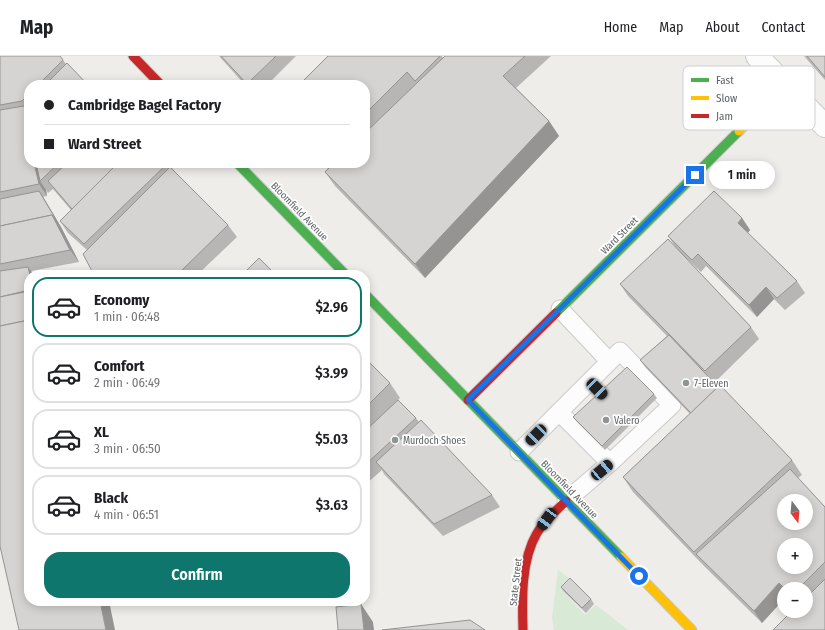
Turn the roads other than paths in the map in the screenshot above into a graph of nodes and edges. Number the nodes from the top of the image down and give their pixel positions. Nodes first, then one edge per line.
1 (133, 56) edge
2 (757, 56) edge
3 (767, 66) edge
4 (156, 80) edge
5 (815, 115) edge
6 (825, 126) edge
7 (741, 130) edge
8 (242, 168) edge
9 (341, 270) edge
10 (370, 299) edge
11 (560, 309) junction
12 (609, 361) junction
13 (468, 400) junction
14 (559, 412) junction
15 (519, 452) junction
16 (610, 463) junction
17 (566, 501) junction
18 (523, 630) edge
19 (692, 630) edge

1 - 4 main road
2 - 3 street
5 - 6 street
7 - 11 main road, Ward Street
8 - 9 main road, Bloomfield Avenue
10 - 13 main road, Bloomfield Avenue
11 - 12 lane
11 - 13 main road, Ward Street
12 - 14 lane
12 - 16 lane
13 - 15 main road, Bloomfield Avenue
14 - 15 lane
14 - 16 lane
15 - 17 main road, Bloomfield Avenue
16 - 17 lane
17 - 18 main road, State Street
17 - 19 main road, Bloomfield Avenue

